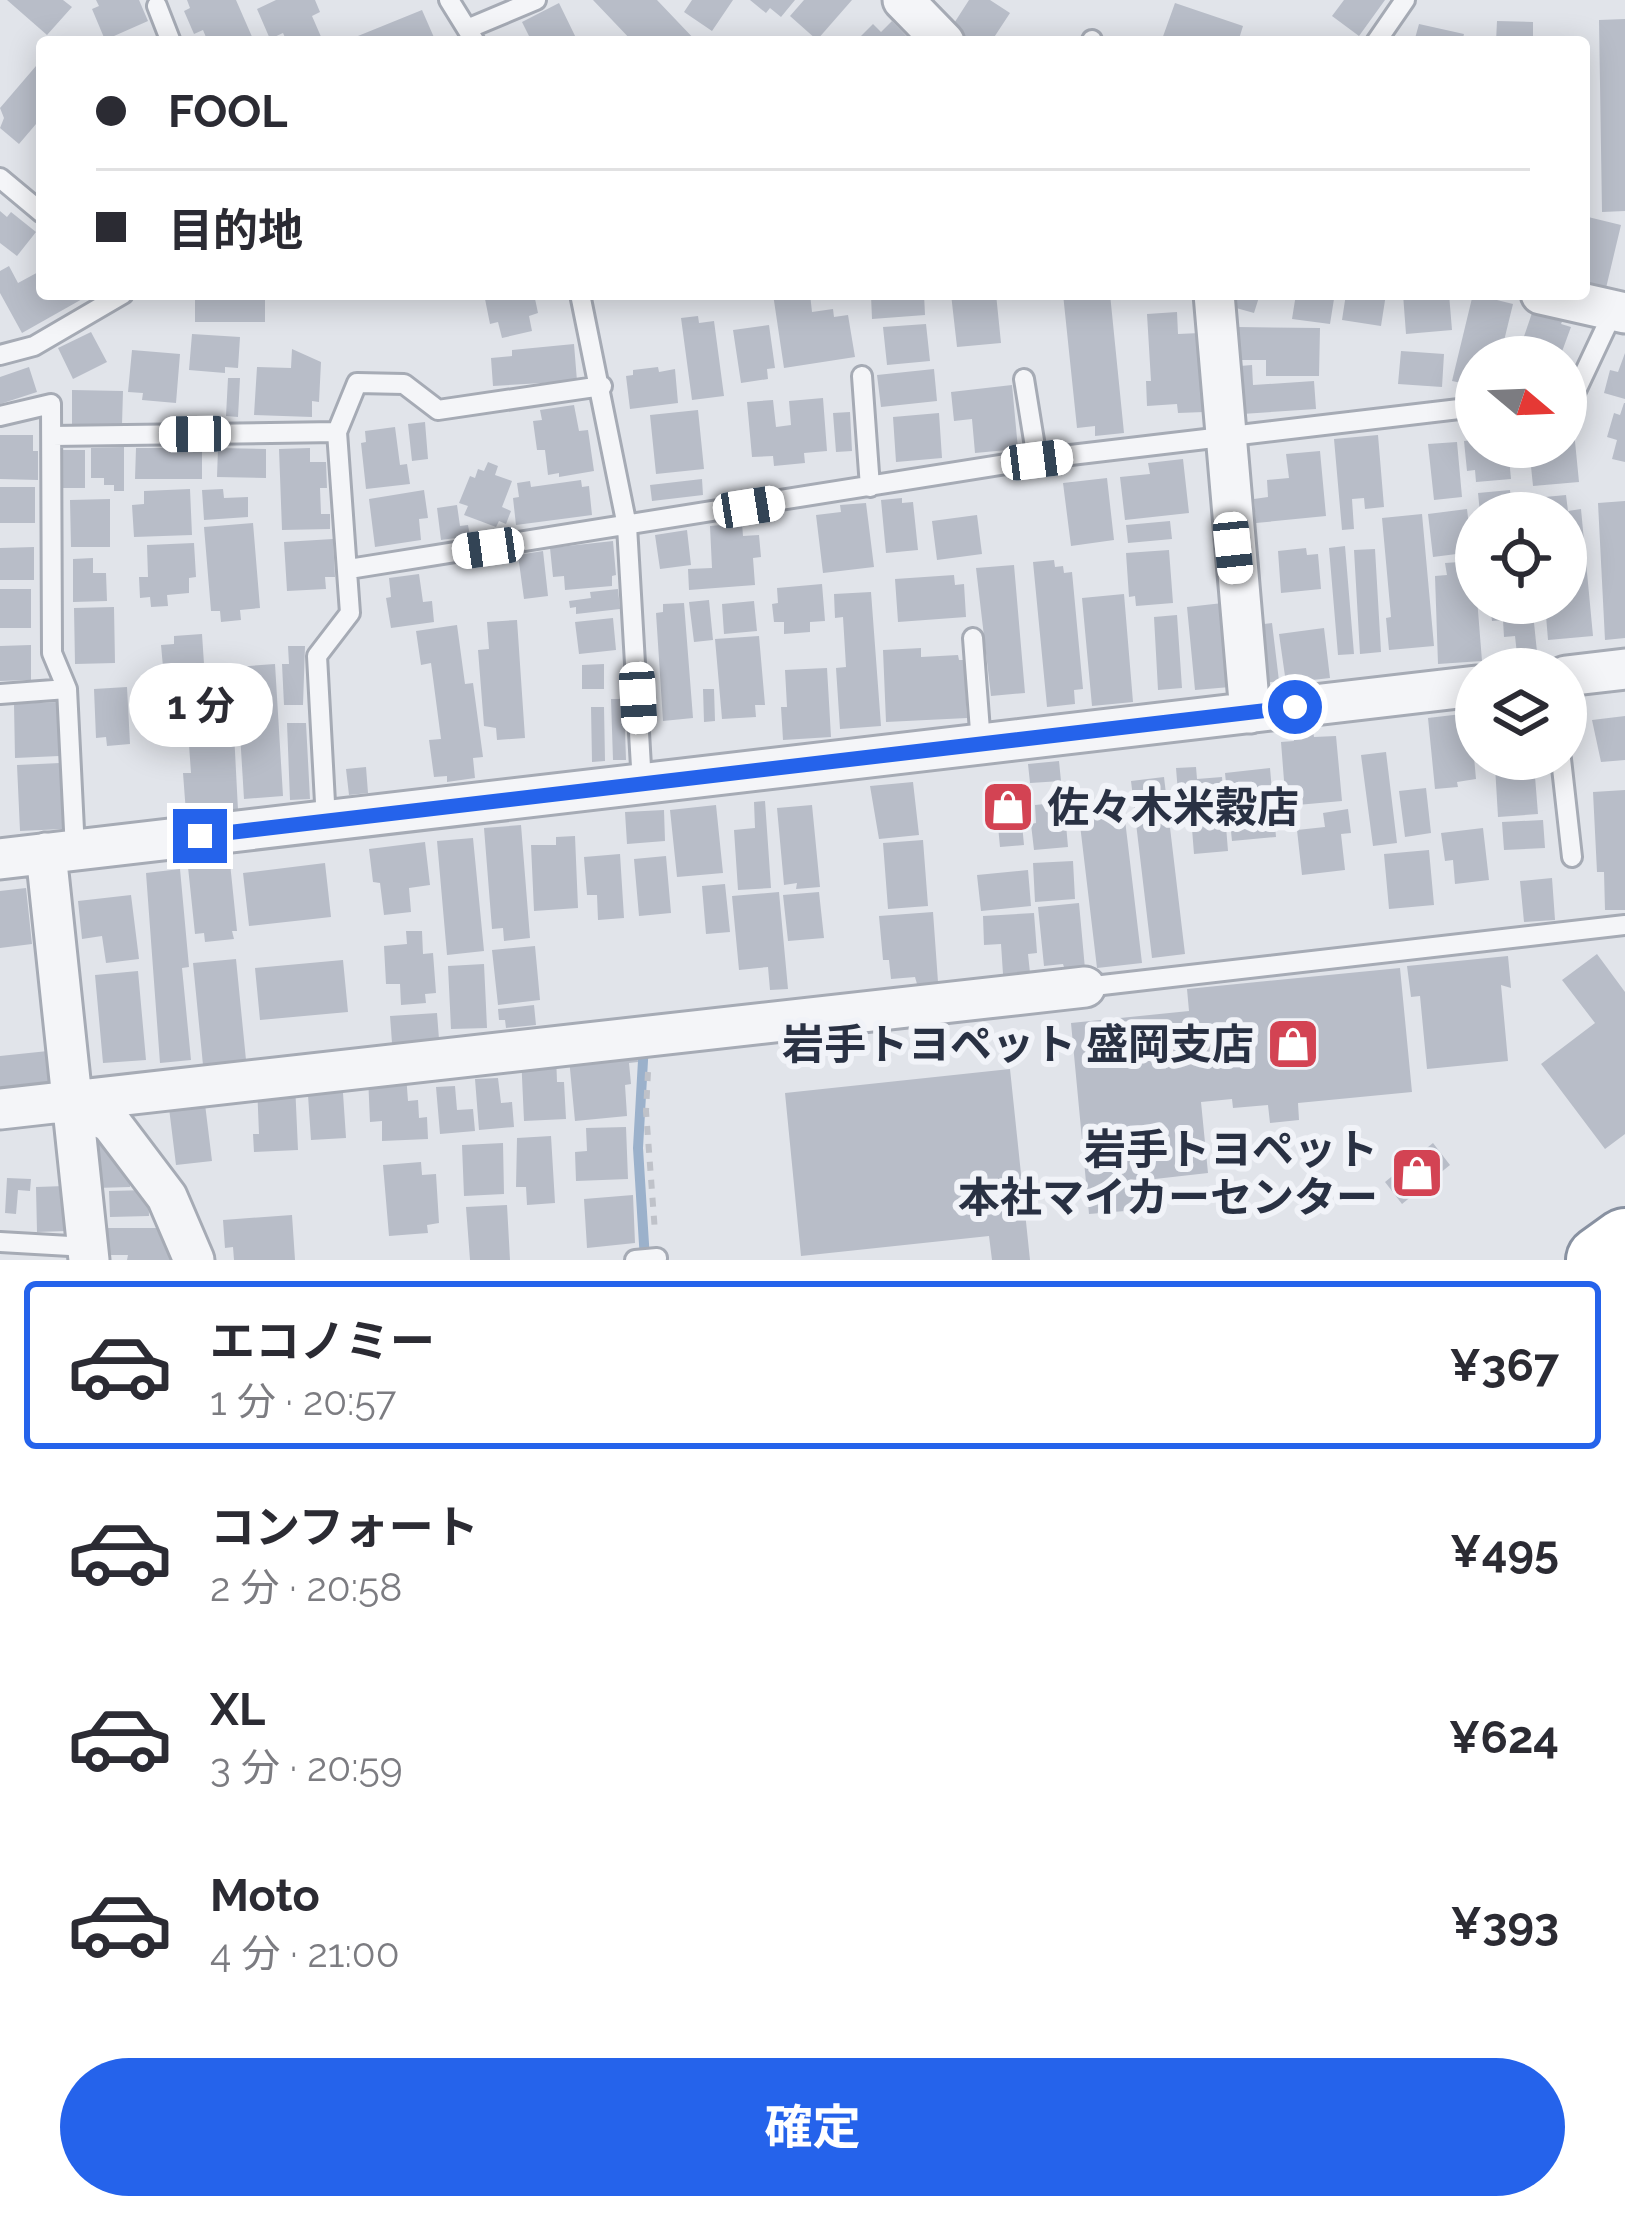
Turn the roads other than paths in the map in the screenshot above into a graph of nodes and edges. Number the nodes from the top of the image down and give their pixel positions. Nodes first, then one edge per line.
1 (449, 0) edge
2 (536, 0) edge
3 (903, 0) edge
4 (1405, 0) edge
5 (157, 6) dead end
6 (471, 35) edge
7 (170, 36) edge
8 (938, 36) edge
9 (1380, 36) edge
10 (0, 178) edge
11 (36, 208) edge
12 (113, 300) edge
13 (581, 300) edge
14 (1214, 300) edge
15 (1567, 300) edge
16 (1620, 312) edge
17 (0, 355) edge
18 (1587, 372) edge
19 (862, 376) dead end
20 (1024, 379) dead end
21 (602, 386) junction
22 (1455, 410) edge
23 (0, 416) edge
24 (337, 432) junction
25 (52, 436) junction
26 (1225, 437) junction
27 (1037, 460) junction
28 (870, 487) junction
29 (627, 526) junction
30 (349, 568) junction
31 (973, 638) dead end
32 (1625, 669) edge
33 (1587, 674) edge
34 (67, 689) junction
35 (1455, 689) edge
36 (0, 694) edge
37 (1250, 713) junction
38 (980, 744) junction
39 (1563, 780) edge
40 (642, 784) junction
41 (326, 821) junction
42 (60, 852) junction
43 (1572, 856) dead end
44 (0, 859) edge
45 (1625, 925) edge
46 (1085, 987) joint
47 (74, 1102) junction
48 (0, 1109) edge
49 (0, 1242) edge
50 (1625, 1243) edge
51 (88, 1253) edge
52 (657, 1258) edge
53 (194, 1260) edge
54 (634, 1260) edge
55 (1600, 1260) edge

1 - 6 lane
2 - 6 lane
3 - 8 street
4 - 9 lane
5 - 7 lane
10 - 11 lane
12 - 17 lane
13 - 21 lane
14 - 26 street
15 - 16 street
16 - 18 lane
19 - 28 lane
20 - 27 lane
21 - 24 lane
21 - 29 lane
22 - 26 lane
23 - 25 lane
24 - 25 lane
24 - 30 lane
25 - 34 lane
26 - 27 lane
26 - 37 street
27 - 28 lane
28 - 29 lane
29 - 30 lane
29 - 40 lane
30 - 41 lane
31 - 38 lane
32 - 33 street
34 - 36 lane
34 - 42 lane
35 - 37 street
37 - 38 street
38 - 40 street
39 - 43 lane
40 - 41 street
41 - 42 street
42 - 44 street
42 - 47 street
45 - 46 lane
46 - 47 street
47 - 48 street
47 - 51 street
47 - 53 street
49 - 51 lane
50 - 55 highway
52 - 54 lane

